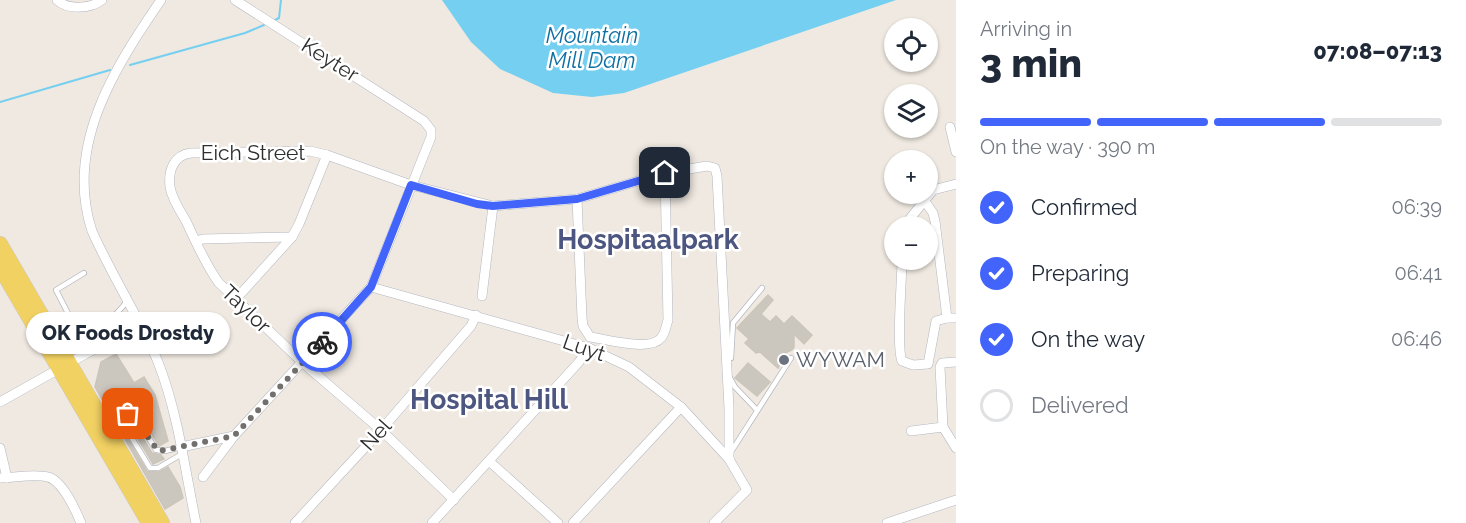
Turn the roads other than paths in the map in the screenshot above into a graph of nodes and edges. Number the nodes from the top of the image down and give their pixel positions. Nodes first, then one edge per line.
1 (57, 0) edge
2 (102, 0) edge
3 (161, 0) edge
4 (235, 0) edge
5 (950, 127) dead end
6 (956, 152) edge
7 (327, 155) junction
8 (175, 159) joint
9 (665, 173) junction
10 (956, 184) edge
11 (411, 185) junction
12 (938, 189) edge
13 (577, 199) junction
14 (921, 204) edge
15 (927, 204) edge
16 (493, 206) junction
17 (912, 216) edge
18 (292, 237) junction
19 (196, 241) junction
20 (0, 244) edge
21 (0, 267) edge
22 (902, 270) edge
23 (84, 273) dead end
24 (371, 287) junction
25 (762, 288) dead end
26 (482, 296) dead end
27 (236, 299) junction
28 (128, 300) junction
29 (476, 315) junction
30 (952, 318) edge
31 (139, 324) junction
32 (589, 348) junction
33 (791, 358) dead end
34 (956, 362) edge
35 (303, 363) junction
36 (64, 367) junction
37 (0, 402) edge
38 (681, 407) junction
39 (757, 410) junction
40 (943, 427) junction
41 (381, 430) junction
42 (911, 431) dead end
43 (234, 436) junction
44 (0, 448) edge
45 (956, 448) edge
46 (182, 450) junction
47 (729, 456) junction
48 (489, 461) junction
49 (203, 477) dead end
50 (4, 478) edge
51 (454, 500) junction
52 (956, 500) edge
53 (81, 523) edge
54 (149, 523) edge
55 (162, 523) edge
56 (195, 523) edge
57 (294, 523) edge
58 (432, 523) edge
59 (558, 523) edge
60 (573, 523) edge
61 (714, 523) edge
62 (887, 523) edge

1 - 2 street
3 - 28 street
4 - 11 street, Keyter
5 - 6 street
7 - 8 street, Eich Street
7 - 11 street, Eich Street
7 - 18 street
8 - 19 street, Taylor
9 - 13 street, Eich Street
9 - 13 street
9 - 47 street, Eich Street
10 - 12 street
11 - 16 street, Eich Street
11 - 24 street
13 - 16 street, Eich Street
14 - 17 street
15 - 30 street
16 - 26 street
18 - 19 street
18 - 27 street
19 - 27 street, Taylor
20 - 36 main road
21 - 36 main road
22 - 30 street
23 - 28 lane
24 - 29 street, Luyt
24 - 35 street
25 - 39 lane
27 - 35 street, Taylor
28 - 31 street
29 - 32 street, Luyt
29 - 41 street, Nel
31 - 36 street
31 - 46 street
32 - 38 street, Luyt
32 - 48 street
33 - 39 lane
34 - 40 street
35 - 41 street, Taylor
35 - 43 street
36 - 37 street
36 - 54 main road
36 - 55 main road
38 - 47 street, Luyt
38 - 60 street
39 - 47 lane
40 - 42 street
40 - 45 street
41 - 51 street, Taylor
41 - 57 street, Nel
43 - 46 street
43 - 49 street
44 - 50 street
46 - 46 lane
46 - 56 street
47 - 61 street, Luyt
48 - 51 street
48 - 59 street
50 - 53 street
51 - 58 street
52 - 62 street

